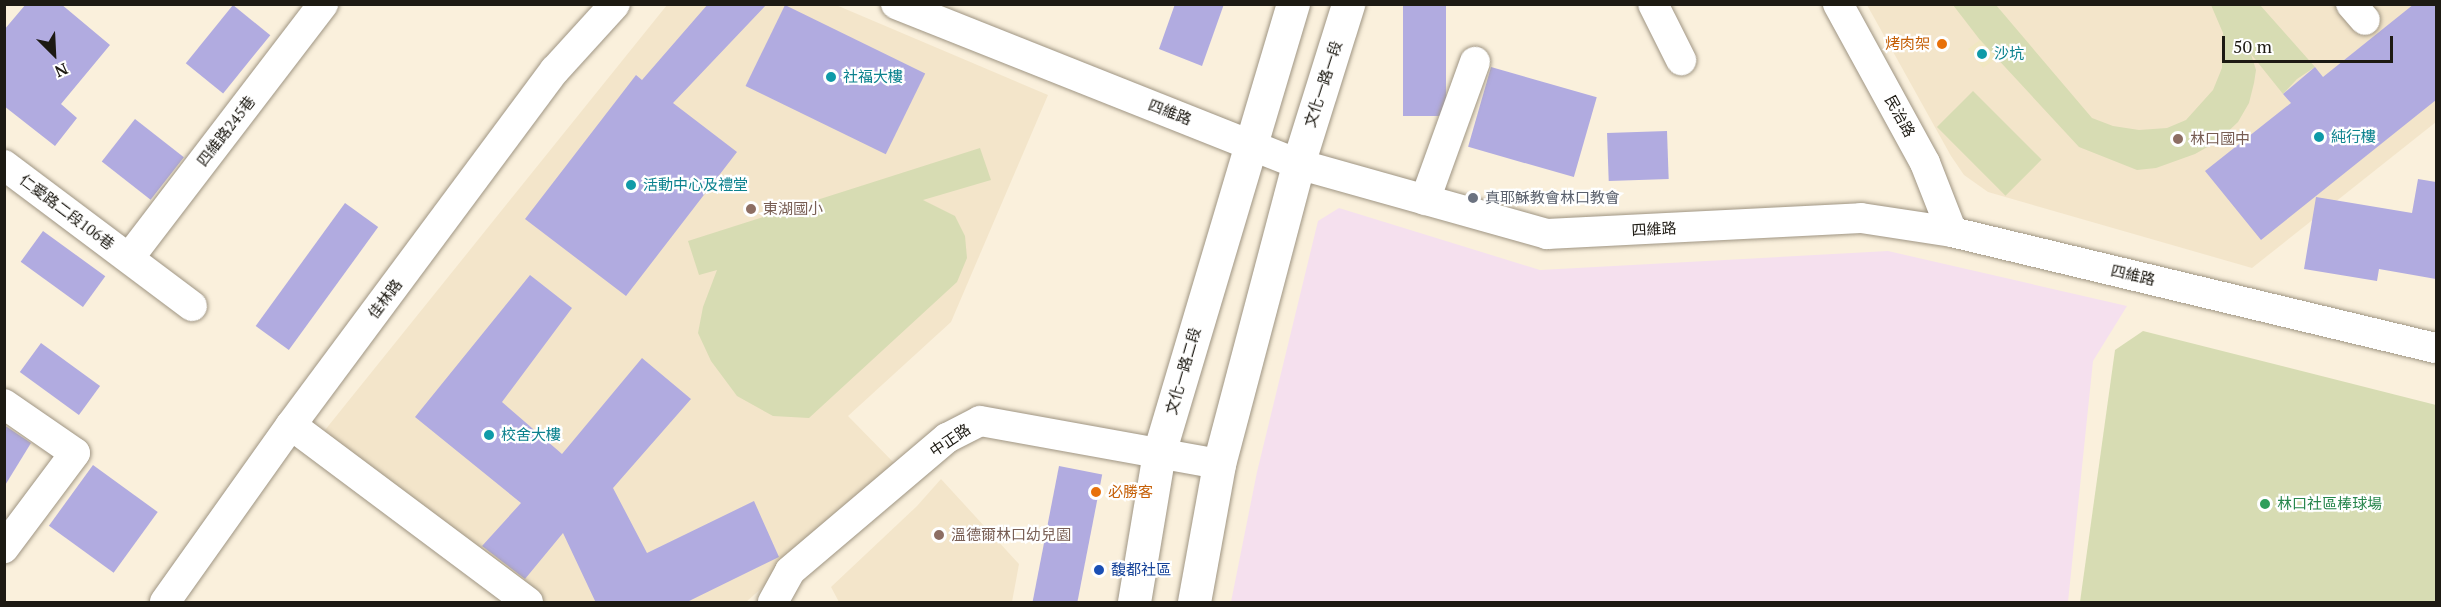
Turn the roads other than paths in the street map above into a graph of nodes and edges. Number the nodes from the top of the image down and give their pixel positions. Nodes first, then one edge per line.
1 (323, 4) edge
2 (615, 4) edge
3 (896, 4) edge
4 (1293, 4) edge
5 (1348, 4) edge
6 (1653, 4) edge
7 (1839, 4) edge
8 (1681, 60) dead end
9 (1475, 63) dead end
10 (1250, 143) junction
11 (1298, 164) junction
12 (4, 165) edge
13 (1425, 200) junction
14 (1952, 232) junction
15 (129, 258) junction
16 (192, 306) dead end
17 (2436, 348) edge
18 (4, 404) edge
19 (291, 424) junction
20 (1159, 453) junction
21 (1219, 464) junction
22 (4, 548) edge
23 (174, 599) edge
24 (528, 603) edge
25 (773, 603) edge
26 (1134, 603) edge
27 (1194, 603) edge

1 - 15 street, 四維路245巷
2 - 19 street, 佳林路
3 - 10 street, 四維路
4 - 10 main road
5 - 11 main road, 文化一路一段
6 - 8 street
7 - 14 street, 民治路
9 - 13 street
10 - 11 street, 四維路
10 - 20 main road, 文化一路二段
11 - 13 street, 四維路
11 - 21 main road
12 - 15 street, 仁愛路二段106巷
13 - 14 street, 四維路
14 - 17 street, 四維路
15 - 16 street, 仁愛路二段106巷
18 - 22 street
19 - 23 street, 佳林路
19 - 24 street
20 - 21 street, 中正路
20 - 25 street, 中正路
20 - 26 main road, 文化一路二段
21 - 27 main road

